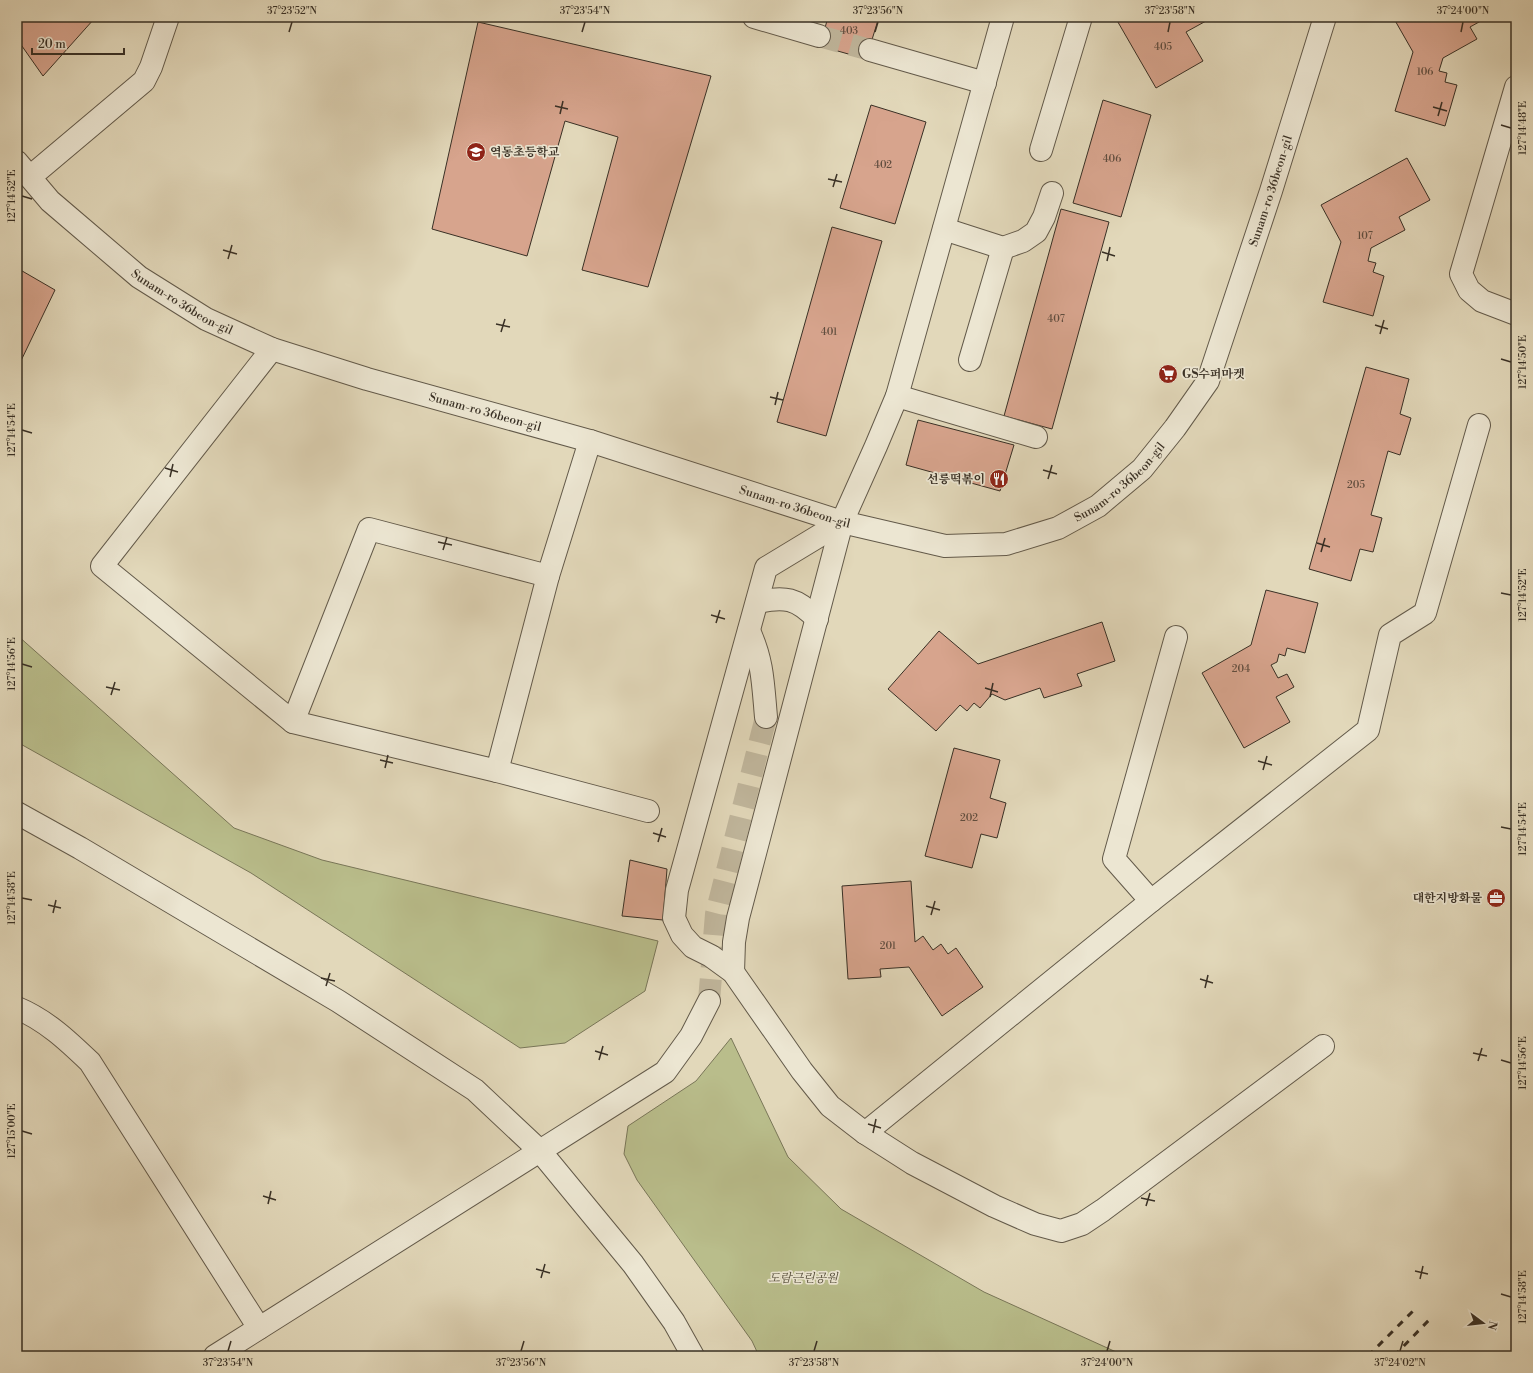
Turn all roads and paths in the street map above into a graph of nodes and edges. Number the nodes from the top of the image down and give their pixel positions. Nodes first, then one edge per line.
1 (168, 17) edge
2 (754, 17) edge
3 (1003, 17) edge
4 (1081, 17) edge
5 (1325, 17) edge
6 (819, 36) tunnel mouth
7 (870, 50) tunnel mouth
8 (985, 83) junction
9 (1516, 87) edge
10 (1042, 150) dead end
11 (23, 170) edge
12 (1052, 193) dead end
13 (944, 229) junction
14 (1003, 248) junction
15 (1516, 314) edge
16 (272, 349) junction
17 (970, 360) dead end
18 (897, 396) junction
19 (1479, 426) dead end
20 (1036, 438) dead end
21 (590, 441) junction
22 (842, 522) junction
23 (548, 576) junction
24 (756, 602) junction
25 (817, 619) junction
26 (749, 631) junction
27 (1176, 637) dead end
28 (808, 656) junction
29 (293, 722) junction
30 (497, 772) junction
31 (648, 811) dead end
32 (17, 814) edge
33 (1151, 901) junction
34 (733, 972) junction
35 (709, 1001) tunnel mouth
36 (17, 1008) edge
37 (1324, 1046) dead end
38 (865, 1133) junction
39 (540, 1151) junction
40 (259, 1328) junction
41 (215, 1356) edge
42 (693, 1356) edge

1 - 11 street
2 - 6 street
3 - 8 street
4 - 10 street
5 - 22 street, Sunam-ro 36beon-gil
7 - 8 street
8 - 13 street
9 - 15 street
11 - 16 street, Sunam-ro 36beon-gil
12 - 14 street
13 - 14 street
13 - 18 street
14 - 17 street
16 - 21 street, Sunam-ro 36beon-gil
16 - 29 street
18 - 20 street
18 - 22 street
19 - 33 street
21 - 22 street, Sunam-ro 36beon-gil
21 - 23 street
22 - 24 street
22 - 25 street
23 - 29 street
23 - 30 street
24 - 25 street
24 - 26 street
25 - 28 street
26 - 28 street
26 - 34 street
27 - 33 street
28 - 34 street
29 - 30 street
30 - 31 street
32 - 39 street
33 - 38 street
34 - 38 street
35 - 39 street
36 - 40 street
37 - 38 street
39 - 40 street
39 - 42 street
40 - 41 street

